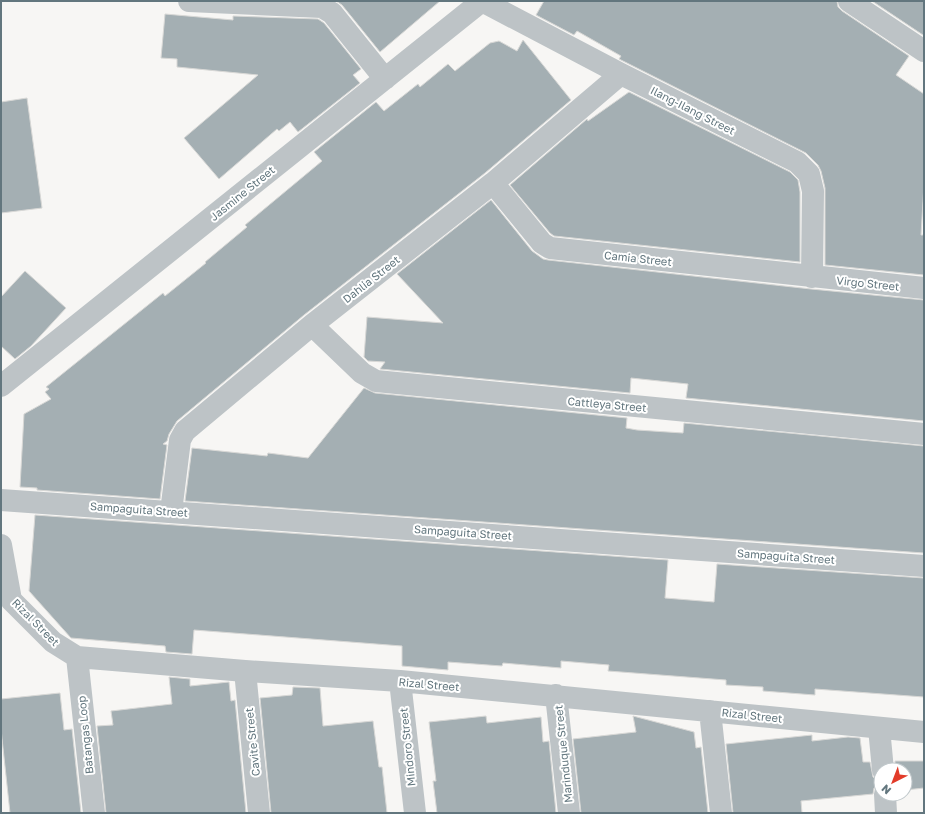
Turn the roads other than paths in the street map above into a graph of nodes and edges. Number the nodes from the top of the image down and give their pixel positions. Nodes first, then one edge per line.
1 (189, 1) edge
2 (482, 1) edge
3 (849, 1) edge
4 (924, 51) edge
5 (621, 74) junction
6 (385, 79) junction
7 (493, 183) junction
8 (812, 277) junction
9 (924, 288) edge
10 (312, 325) junction
11 (1, 386) edge
12 (924, 434) edge
13 (1, 500) edge
14 (171, 512) junction
15 (1, 545) edge
16 (924, 566) edge
17 (77, 657) junction
18 (245, 671) junction
19 (400, 681) junction
20 (556, 695) junction
21 (710, 711) junction
22 (879, 728) junction
23 (924, 732) edge
24 (882, 762) edge
25 (885, 802) edge
26 (94, 813) edge
27 (259, 813) edge
28 (414, 813) edge
29 (569, 813) edge
30 (721, 813) edge
31 (886, 813) edge

1 - 6 street
2 - 5 street, Ilang-Ilang Street
2 - 6 street, Jasmine Street
3 - 4 street
5 - 7 street, Dahlia Street
5 - 8 street, Ilang-Ilang Street
6 - 11 street, Jasmine Street
7 - 8 street, Camia Street
7 - 10 street, Dahlia Street
8 - 9 street, Virgo Street
10 - 12 street, Cattleya Street
10 - 14 street, Dahlia Street
13 - 14 street, Sampaguita Street
14 - 16 street, Sampaguita Street
15 - 17 street, Rizal Street
17 - 18 street, Rizal Street
17 - 26 street, Batangas Loop
18 - 19 street, Rizal Street
18 - 27 street, Cavite Street
19 - 20 street, Rizal Street
19 - 28 street, Mindoro Street
20 - 21 street, Rizal Street
20 - 29 street, Marinduque Street
21 - 22 street, Rizal Street
21 - 30 street
22 - 23 street, Rizal Street
22 - 24 street
25 - 31 street

